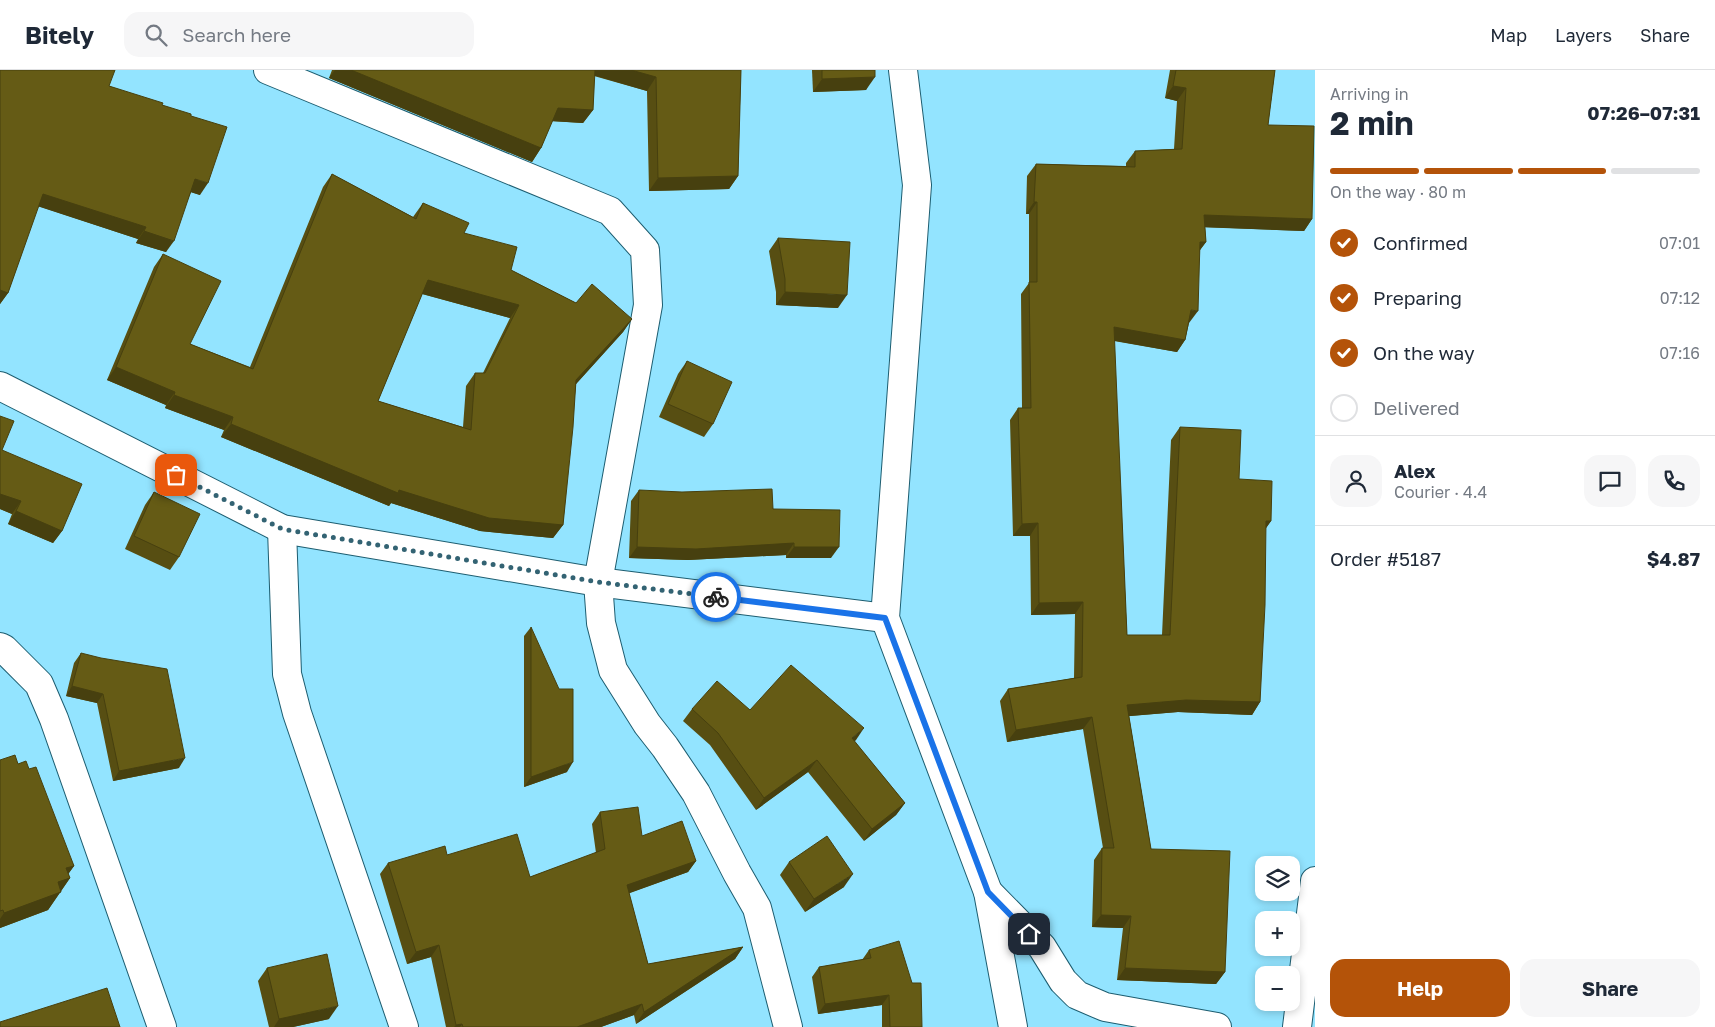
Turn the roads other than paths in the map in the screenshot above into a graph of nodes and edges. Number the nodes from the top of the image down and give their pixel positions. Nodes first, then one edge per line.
1 (903, 70) edge
2 (281, 73) edge
3 (0, 386) edge
4 (282, 529) junction
5 (598, 582) junction
6 (885, 618) junction
7 (0, 647) edge
8 (1315, 881) edge
9 (988, 892) junction
10 (162, 1027) edge
11 (404, 1027) edge
12 (788, 1027) edge
13 (1013, 1027) edge
14 (1217, 1027) edge
15 (1297, 1027) edge

1 - 6 street
2 - 5 street
3 - 4 street
4 - 5 street
4 - 11 street
5 - 6 street
5 - 12 street
6 - 9 street
7 - 10 street
8 - 15 street
9 - 13 street
9 - 14 street

